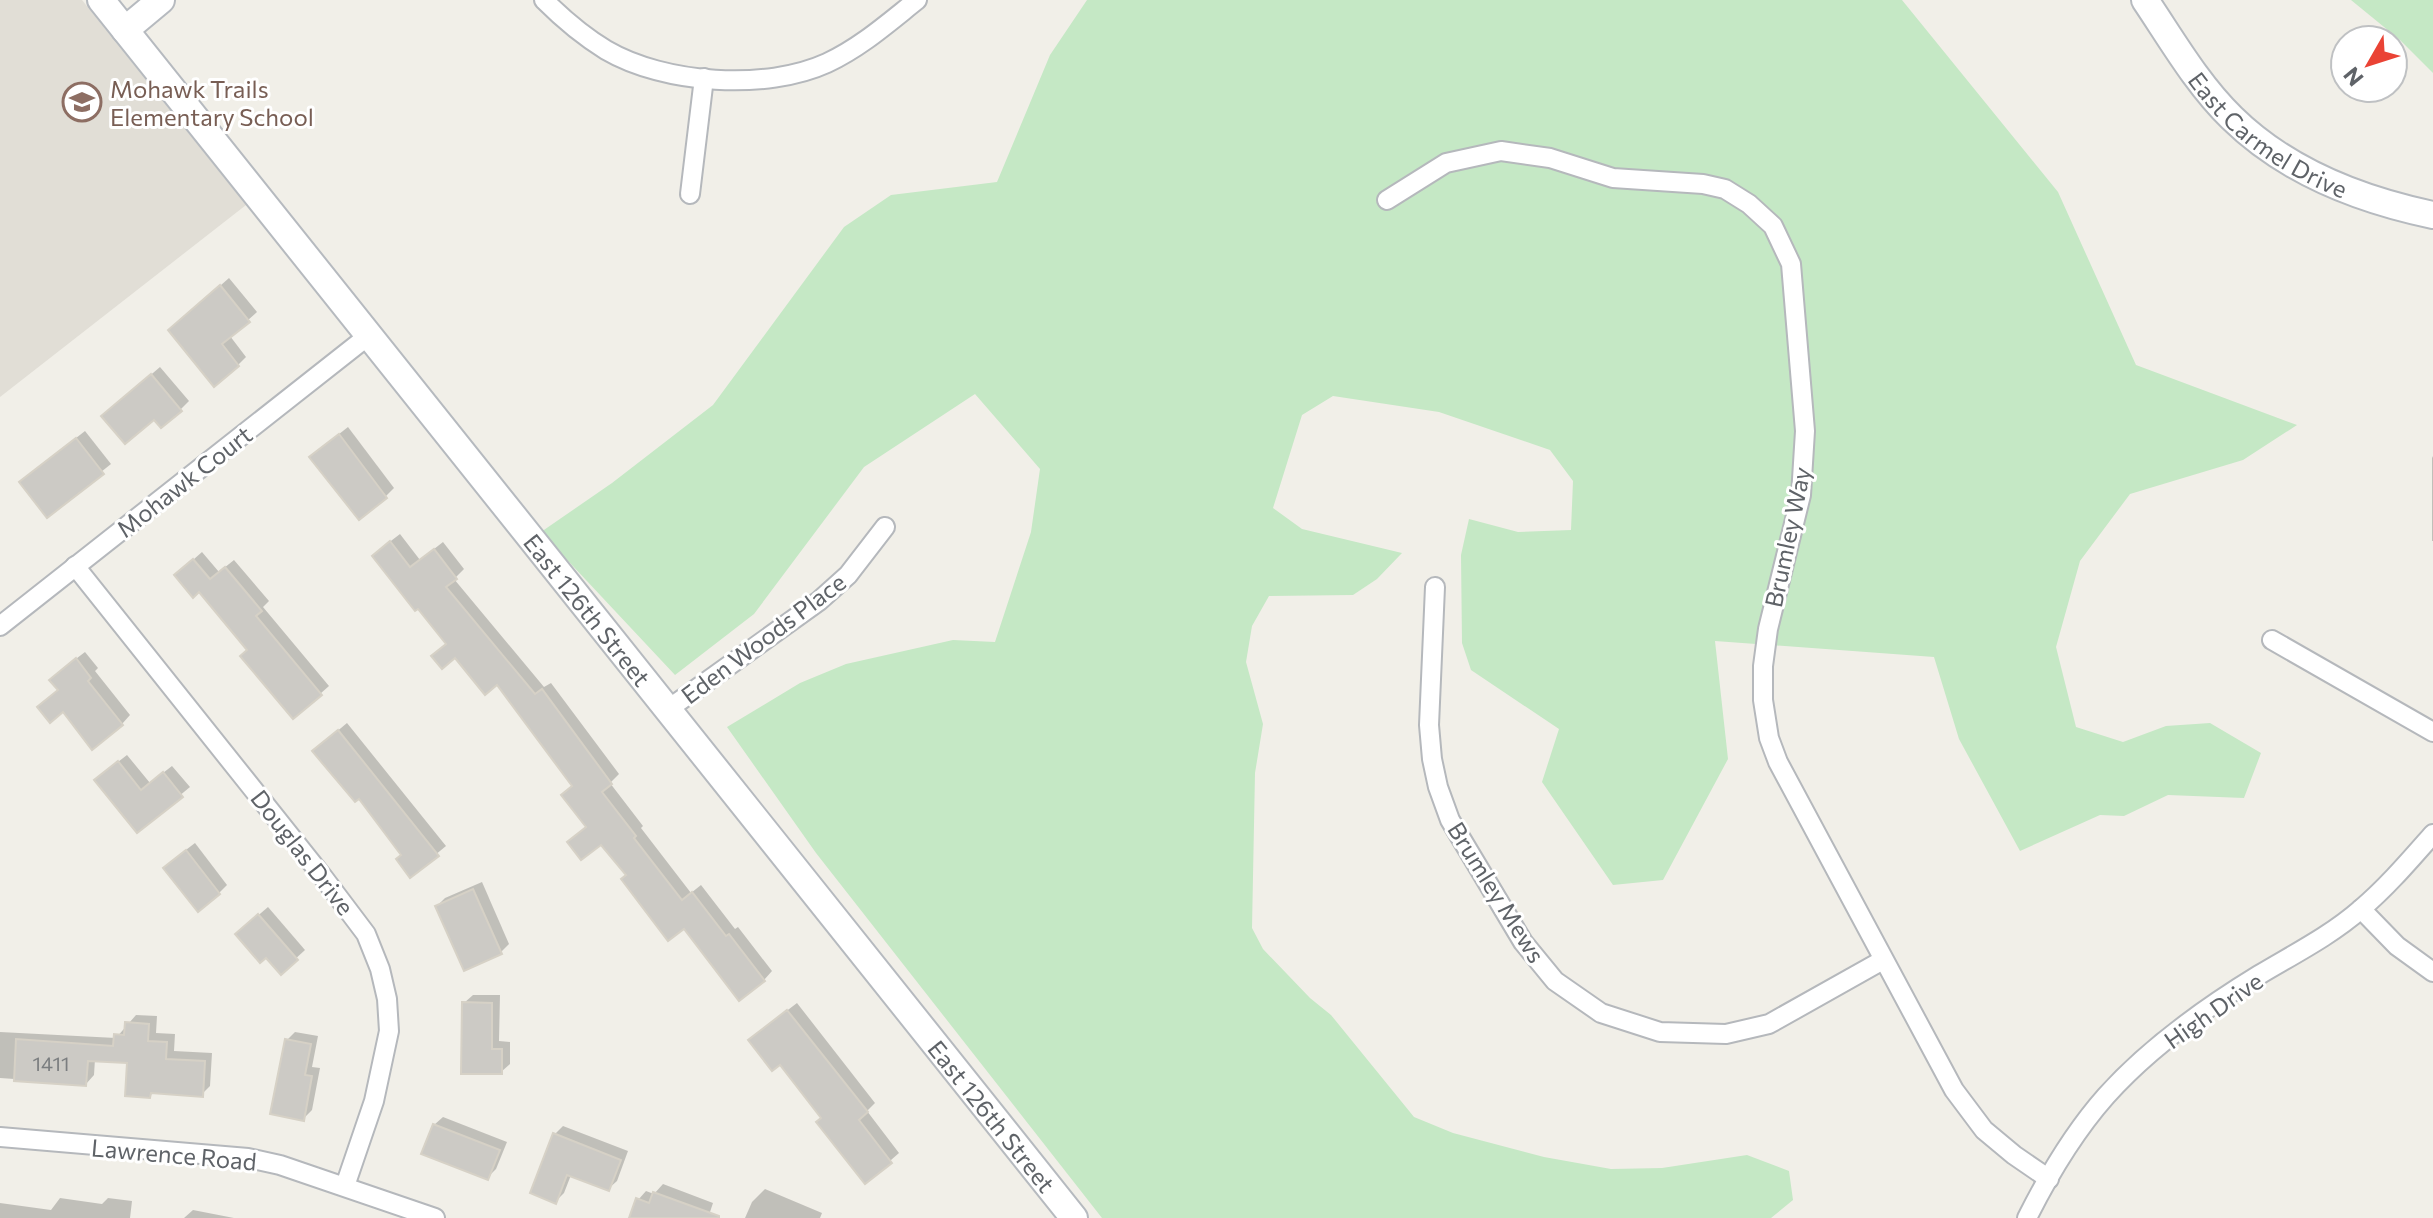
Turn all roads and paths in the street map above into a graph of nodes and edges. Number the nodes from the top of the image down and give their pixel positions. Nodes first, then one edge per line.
1 (101, 0) edge
2 (161, 0) edge
3 (544, 0) edge
4 (917, 0) edge
5 (2145, 0) edge
6 (125, 30) junction
7 (704, 78) junction
8 (690, 194) dead end
9 (1387, 200) dead end
10 (2433, 215) edge
11 (368, 336) junction
12 (885, 527) dead end
13 (75, 566) junction
14 (1435, 587) dead end
15 (0, 626) edge
16 (2272, 640) dead end
17 (667, 710) junction
18 (2433, 732) edge
19 (2433, 834) edge
20 (2361, 909) junction
21 (1883, 960) junction
22 (2433, 972) edge
23 (0, 1137) edge
24 (2049, 1179) junction
25 (345, 1186) junction
26 (435, 1218) edge
27 (1074, 1218) edge
28 (2027, 1218) edge

1 - 6 street, East 126th Street
2 - 6 street
3 - 7 street
4 - 7 street
5 - 10 street, East Carmel Drive
6 - 11 street, East 126th Street
7 - 8 street
9 - 21 street, Brumley Way
11 - 13 street, Mohawk Court
11 - 17 street, East 126th Street
12 - 17 street, Eden Woods Place
13 - 15 street, Mohawk Court
13 - 25 street, Douglas Drive
14 - 21 street, Brumley Mews
16 - 18 street
17 - 27 street, East 126th Street
19 - 20 street, High Drive
20 - 22 street
20 - 24 street, High Drive
21 - 24 street, Brumley Way
23 - 25 street, Lawrence Road
24 - 28 street, High Drive
25 - 26 street, Lawrence Road

